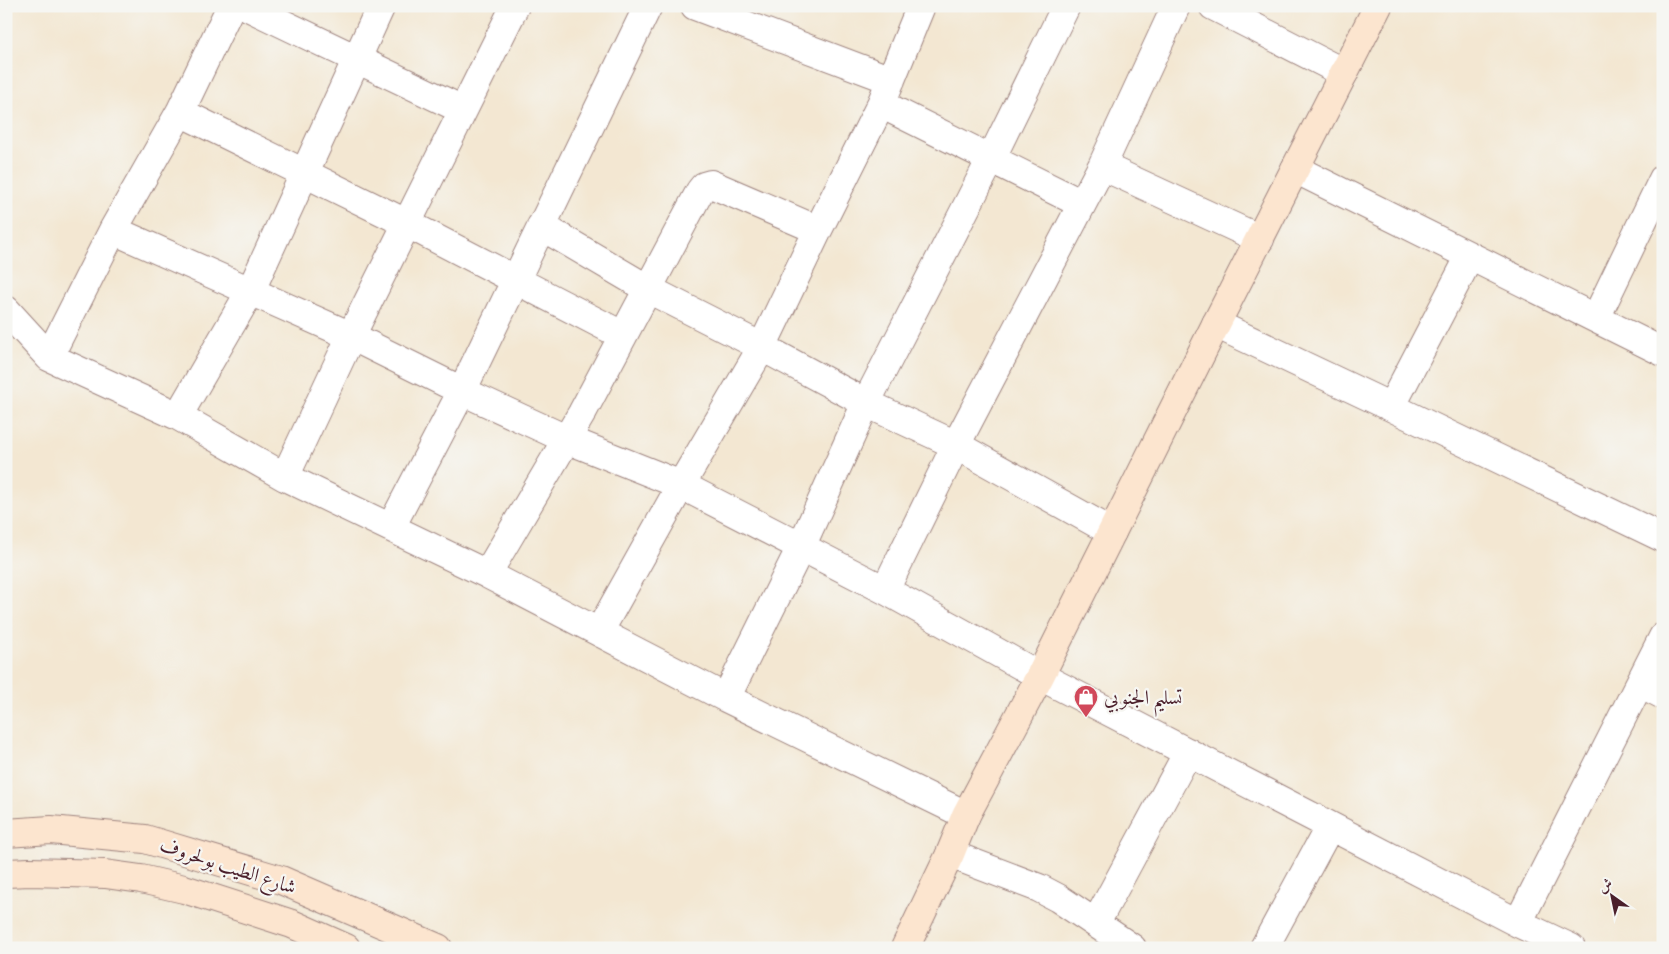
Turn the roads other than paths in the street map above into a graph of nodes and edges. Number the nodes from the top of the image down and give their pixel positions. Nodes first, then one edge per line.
1 (231, 6) edge
2 (246, 6) edge
3 (382, 6) edge
4 (515, 6) edge
5 (648, 6) edge
6 (695, 6) edge
7 (921, 6) edge
8 (1066, 6) edge
9 (1176, 6) edge
10 (1213, 6) edge
11 (1378, 6) edge
12 (357, 60) junction
13 (1344, 73) junction
14 (886, 92) junction
15 (463, 110) junction
16 (180, 112) junction
17 (991, 159) junction
18 (1102, 166) junction
19 (1295, 169) junction
20 (306, 173) junction
21 (1663, 180) edge
22 (1082, 204) junction
23 (406, 223) junction
24 (541, 226) junction
25 (113, 230) junction
26 (818, 230) junction
27 (1260, 240) junction
28 (1470, 256) junction
29 (515, 280) junction
30 (648, 289) junction
31 (251, 290) junction
32 (6, 310) edge
33 (1596, 318) junction
34 (1216, 324) junction
35 (622, 335) junction
36 (351, 336) junction
37 (762, 347) junction
38 (1663, 352) edge
39 (49, 357) junction
40 (462, 391) junction
41 (866, 403) junction
42 (1391, 406) junction
43 (178, 416) junction
44 (566, 439) junction
45 (956, 445) junction
46 (285, 477) junction
47 (681, 485) junction
48 (391, 527) junction
49 (1112, 532) junction
50 (1663, 538) edge
51 (801, 547) junction
52 (487, 574) junction
53 (885, 590) junction
54 (599, 632) junction
55 (1663, 637) edge
56 (1040, 676) junction
57 (1651, 689) edge
58 (726, 698) junction
59 (1188, 752) junction
60 (966, 815) junction
61 (1330, 826) junction
62 (6, 833) edge
63 (950, 854) junction
64 (6, 873) edge
65 (1096, 923) junction
66 (1518, 923) junction
67 (346, 948) edge
68 (438, 948) edge
69 (905, 948) edge
70 (1132, 948) edge
71 (1264, 948) edge
72 (1571, 948) edge

1 - 16 street
2 - 12 street
3 - 12 street
4 - 15 street
5 - 24 street
6 - 14 street
7 - 14 street
8 - 17 street
9 - 18 street
10 - 13 street
11 - 13 street
12 - 15 street
12 - 20 street
13 - 19 street
14 - 17 street
14 - 26 street
15 - 23 street
16 - 20 street
16 - 25 street
17 - 22 street
17 - 41 street
18 - 22 street
18 - 27 street
19 - 27 street
19 - 28 street
20 - 23 street
20 - 31 street
21 - 33 street
22 - 45 street
23 - 29 street
23 - 36 street
24 - 29 street
24 - 30 street
25 - 31 street
25 - 39 street
26 - 30 street
26 - 37 street
27 - 34 street
28 - 33 street
28 - 42 street
29 - 35 street
29 - 40 street
30 - 35 street
30 - 37 street
31 - 36 street
31 - 43 street
32 - 39 street
33 - 38 street
34 - 42 street
34 - 49 street
35 - 44 street
36 - 40 street
36 - 46 street
37 - 41 street
37 - 47 street
39 - 43 street
40 - 44 street
40 - 48 street
41 - 45 street
41 - 51 street
42 - 50 street
43 - 46 street
44 - 47 street
44 - 52 street
45 - 49 street
45 - 53 street
46 - 48 street
47 - 51 street
47 - 54 street
48 - 52 street
49 - 56 street
51 - 53 street
51 - 58 street
52 - 54 street
53 - 56 street
54 - 58 street
55 - 57 street
56 - 59 street
56 - 60 street
57 - 66 street
58 - 60 street
59 - 61 street
59 - 65 street
60 - 63 street
61 - 66 street
61 - 71 street
62 - 68 street, شارع الطيب بولحروف
63 - 65 street
63 - 69 street
64 - 67 street, شارع الطيب بولحروف
65 - 70 street
66 - 72 street

